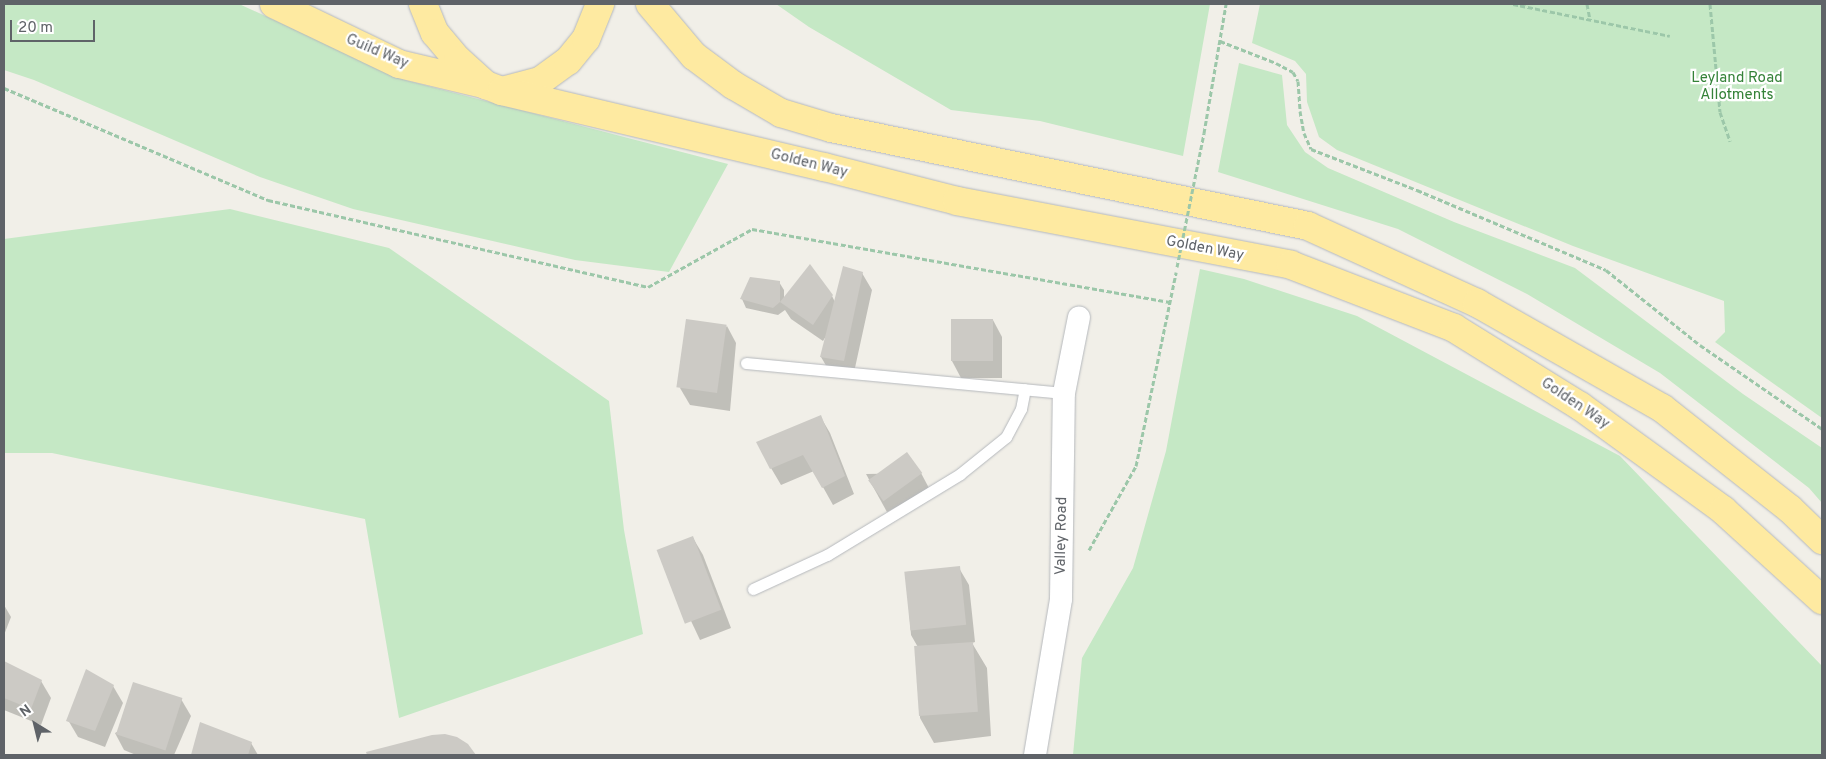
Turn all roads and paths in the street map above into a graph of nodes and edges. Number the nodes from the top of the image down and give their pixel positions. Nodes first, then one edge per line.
1 (274, 4) edge
2 (424, 4) edge
3 (600, 4) edge
4 (650, 4) edge
5 (1226, 4) edge
6 (1513, 4) edge
7 (1587, 4) edge
8 (1710, 4) edge
9 (1590, 19) junction
10 (1670, 36) dead end
11 (1220, 41) junction
12 (4, 88) edge
13 (494, 88) junction
14 (1730, 141) dead end
15 (1170, 302) junction
16 (1080, 317) dead end
17 (746, 363) dead end
18 (1025, 389) junction
19 (1064, 393) junction
20 (1822, 429) edge
21 (1822, 540) edge
22 (1085, 557) dead end
23 (753, 589) dead end
24 (1822, 600) edge
25 (1035, 755) edge

1 - 13 highway, Guild Way
2 - 13 highway
3 - 13 highway
4 - 21 highway
5 - 11 path
6 - 9 path
7 - 9 path
8 - 14 path
9 - 10 path
11 - 15 path, bridge
11 - 20 path
12 - 15 path
13 - 24 highway, Golden Way
15 - 22 path
16 - 19 street, Valley Road
17 - 18 lane
18 - 19 lane
18 - 23 lane
19 - 25 street, Valley Road

